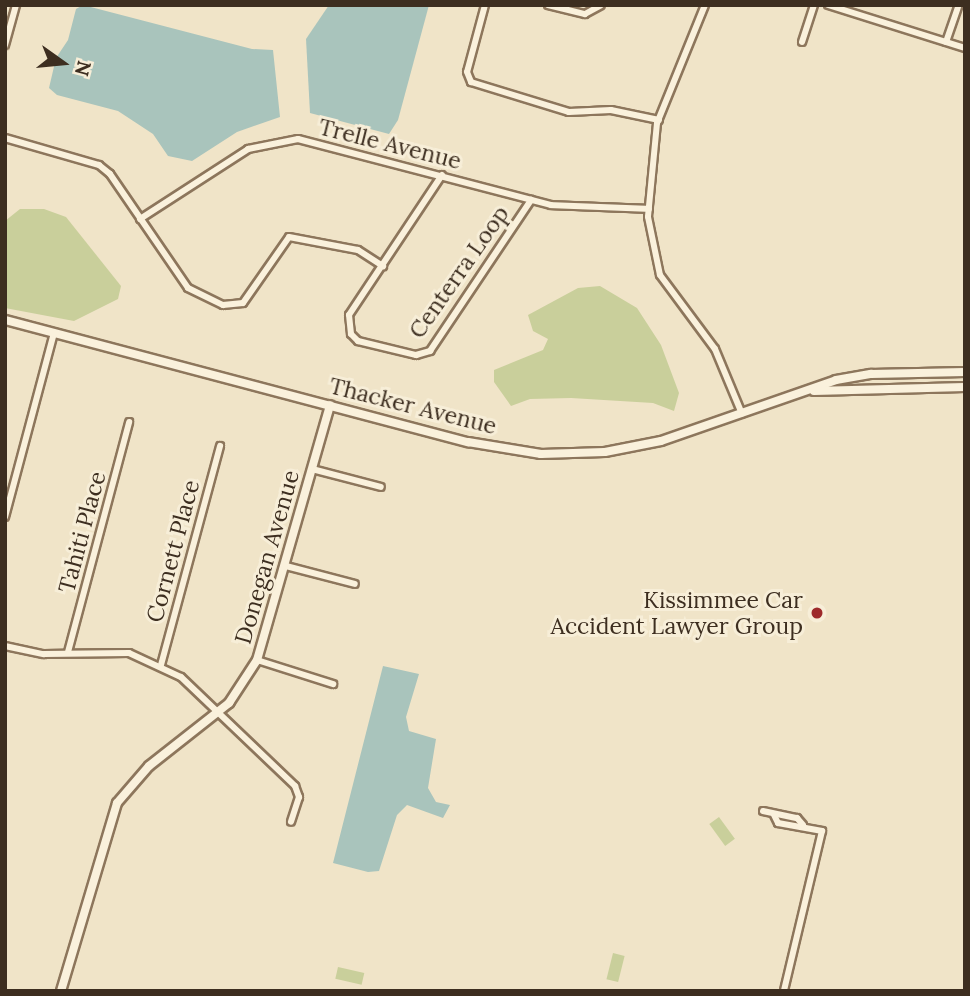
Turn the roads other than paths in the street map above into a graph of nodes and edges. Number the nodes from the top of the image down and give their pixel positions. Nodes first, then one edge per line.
1 (16, 5) edge
2 (485, 5) edge
3 (548, 5) edge
4 (601, 5) edge
5 (705, 5) edge
6 (814, 5) edge
7 (828, 5) edge
8 (959, 5) edge
9 (802, 42) dead end
10 (946, 42) junction
11 (5, 46) edge
12 (965, 48) edge
13 (659, 120) junction
14 (5, 138) edge
15 (442, 175) junction
16 (531, 200) junction
17 (649, 208) junction
18 (140, 219) junction
19 (383, 266) junction
20 (5, 320) edge
21 (54, 333) junction
22 (965, 372) edge
23 (965, 387) edge
24 (811, 391) junction
25 (330, 405) junction
26 (742, 414) junction
27 (129, 422) dead end
28 (220, 446) dead end
29 (312, 469) junction
30 (381, 487) dead end
31 (5, 517) edge
32 (286, 566) junction
33 (355, 584) dead end
34 (5, 646) edge
35 (68, 652) junction
36 (257, 660) junction
37 (161, 665) junction
38 (333, 684) dead end
39 (218, 714) junction
40 (764, 811) dead end
41 (291, 822) dead end
42 (61, 991) edge
43 (784, 991) edge

1 - 11 street
2 - 13 street
3 - 4 street
5 - 13 street
6 - 9 street
7 - 10 street
8 - 10 street
10 - 12 street
13 - 17 street
14 - 18 street
15 - 16 street, Trelle Avenue
15 - 18 street, Trelle Avenue
15 - 19 street, Centerra Loop
16 - 17 street, Trelle Avenue
16 - 19 street, Centerra Loop
17 - 26 street
18 - 19 street
20 - 21 street, Thacker Avenue
21 - 25 street, Thacker Avenue
21 - 31 street
22 - 24 street, Thacker Avenue
23 - 24 street, Thacker Avenue
24 - 26 street, Thacker Avenue
25 - 26 street, Thacker Avenue
25 - 29 street, Donegan Avenue
27 - 35 street, Tahiti Place
28 - 37 street, Cornett Place
29 - 30 street
29 - 32 street, Donegan Avenue
32 - 33 street
32 - 36 street, Donegan Avenue
34 - 35 street
35 - 37 street
36 - 38 street
36 - 39 street, Donegan Avenue
37 - 39 street
39 - 41 street
39 - 42 street, Donegan Avenue
40 - 43 street

